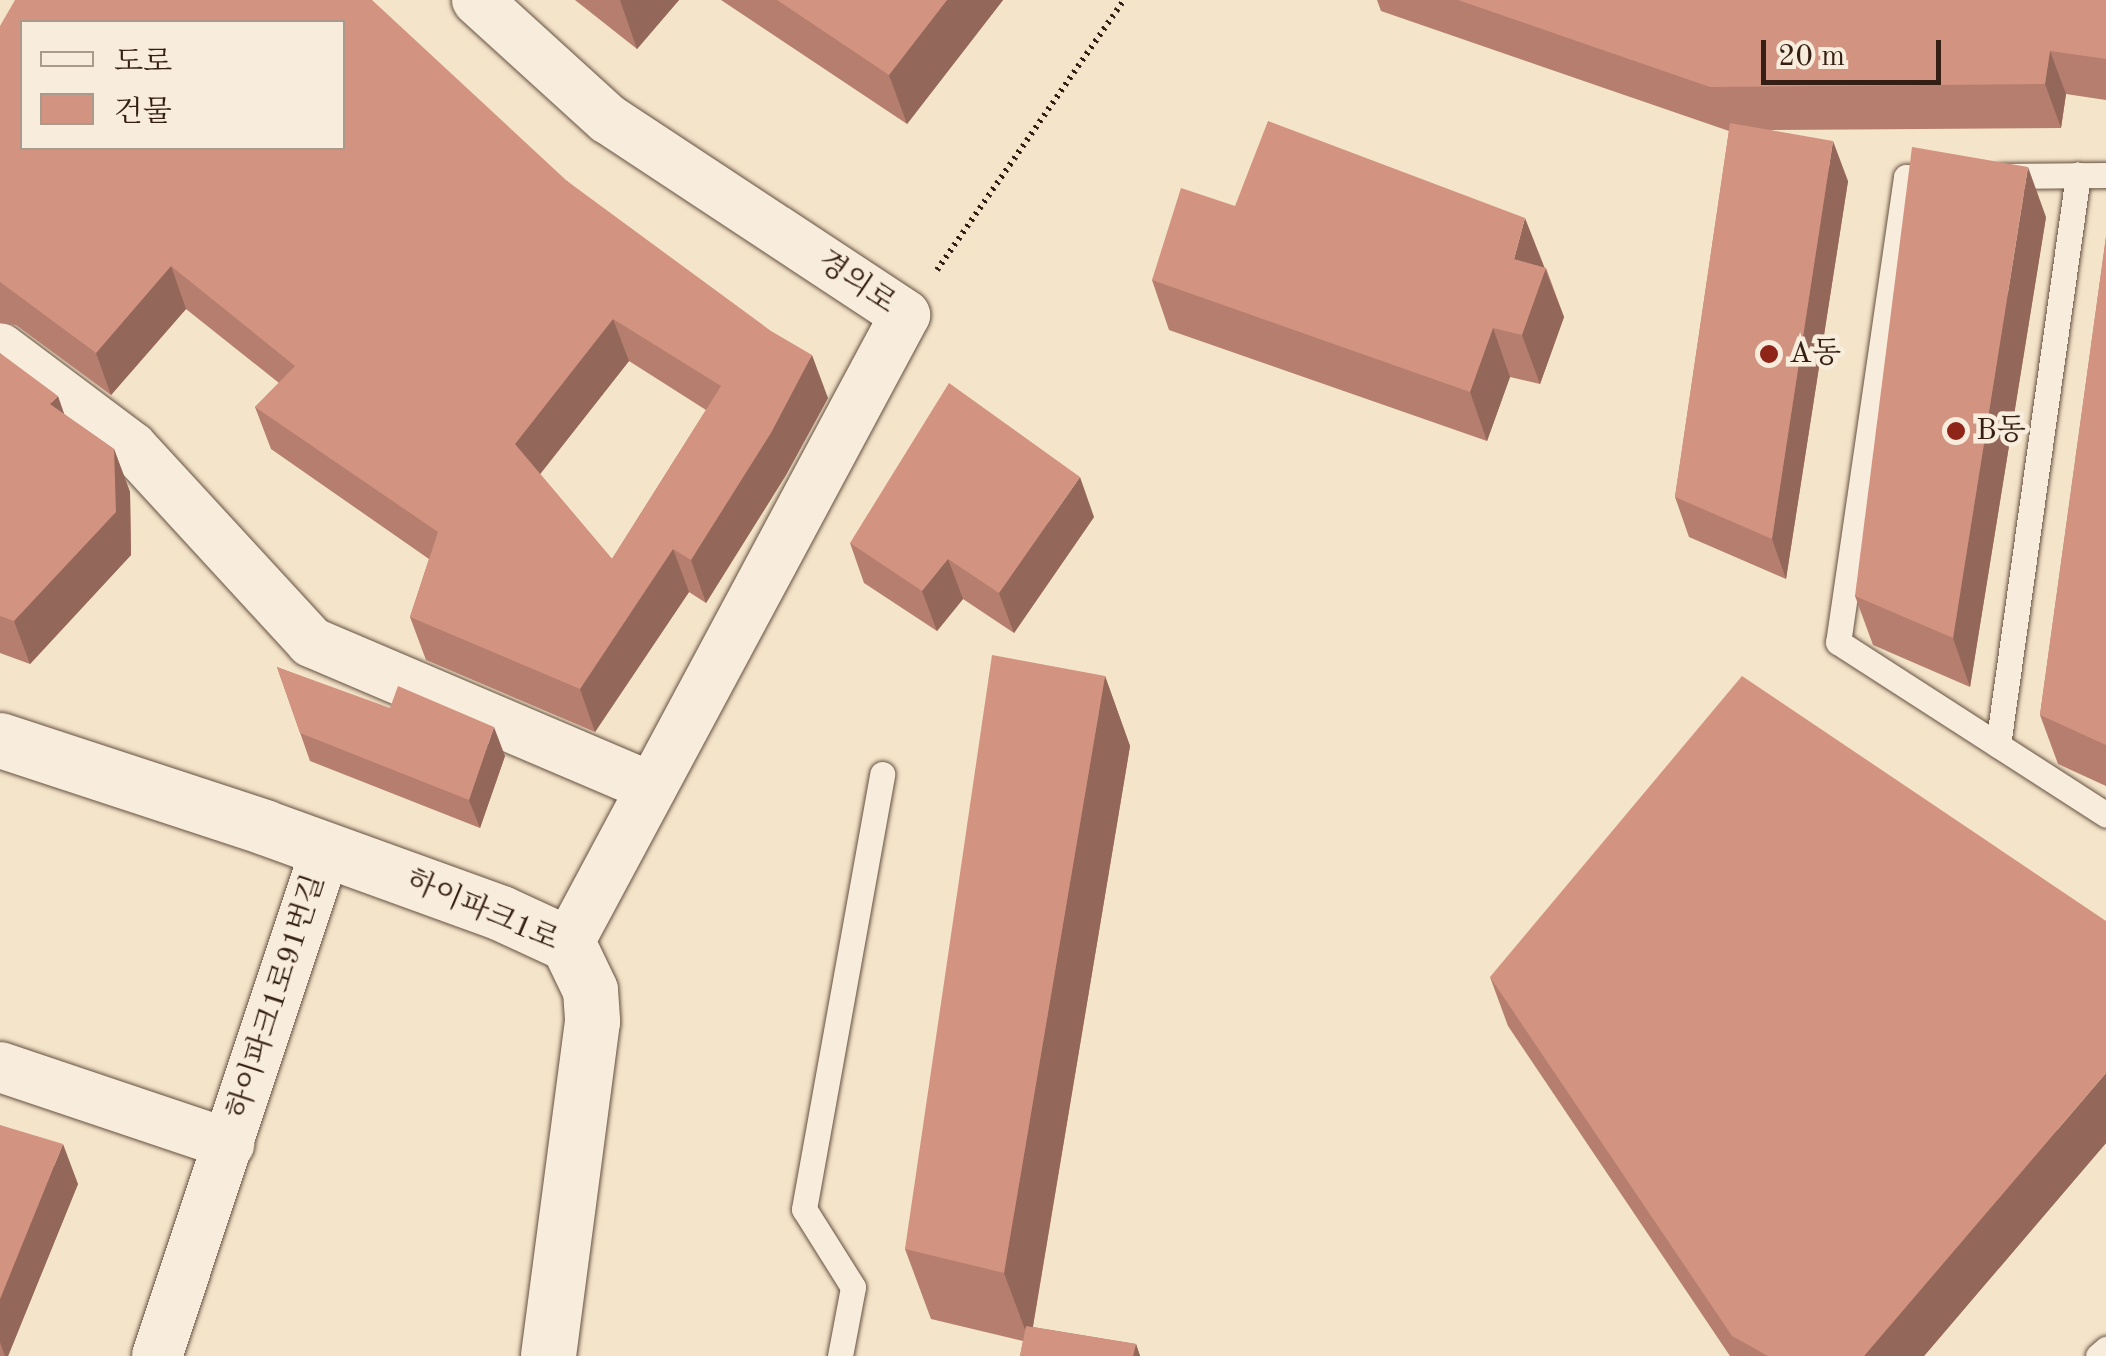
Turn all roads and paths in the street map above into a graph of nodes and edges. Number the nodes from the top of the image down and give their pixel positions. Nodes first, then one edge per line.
1 (478, 0) edge
2 (1124, 0) edge
3 (2078, 175) junction
4 (2106, 175) edge
5 (905, 316) junction
6 (0, 348) edge
7 (0, 740) edge
8 (1998, 745) junction
9 (882, 774) dead end
10 (652, 787) junction
11 (2106, 815) edge
12 (326, 850) junction
13 (568, 944) junction
14 (0, 1067) edge
15 (228, 1144) junction
16 (2106, 1349) edge
17 (156, 1356) edge
18 (548, 1356) edge
19 (840, 1356) edge
20 (2098, 1356) edge

1 - 5 street, 경의로
2 - 5 path
3 - 4 lane
3 - 8 lane
3 - 8 lane
5 - 10 street, 경의로
6 - 10 street
7 - 12 street, 하이파크1로
8 - 11 lane
9 - 19 lane
10 - 13 street, 경의로
12 - 13 street, 하이파크1로
12 - 15 street, 하이파크1로91번길
13 - 18 street, 하이파크1로
14 - 15 street, 하이파크1로91번길
15 - 17 street, 하이파크1로91번길
16 - 20 lane

